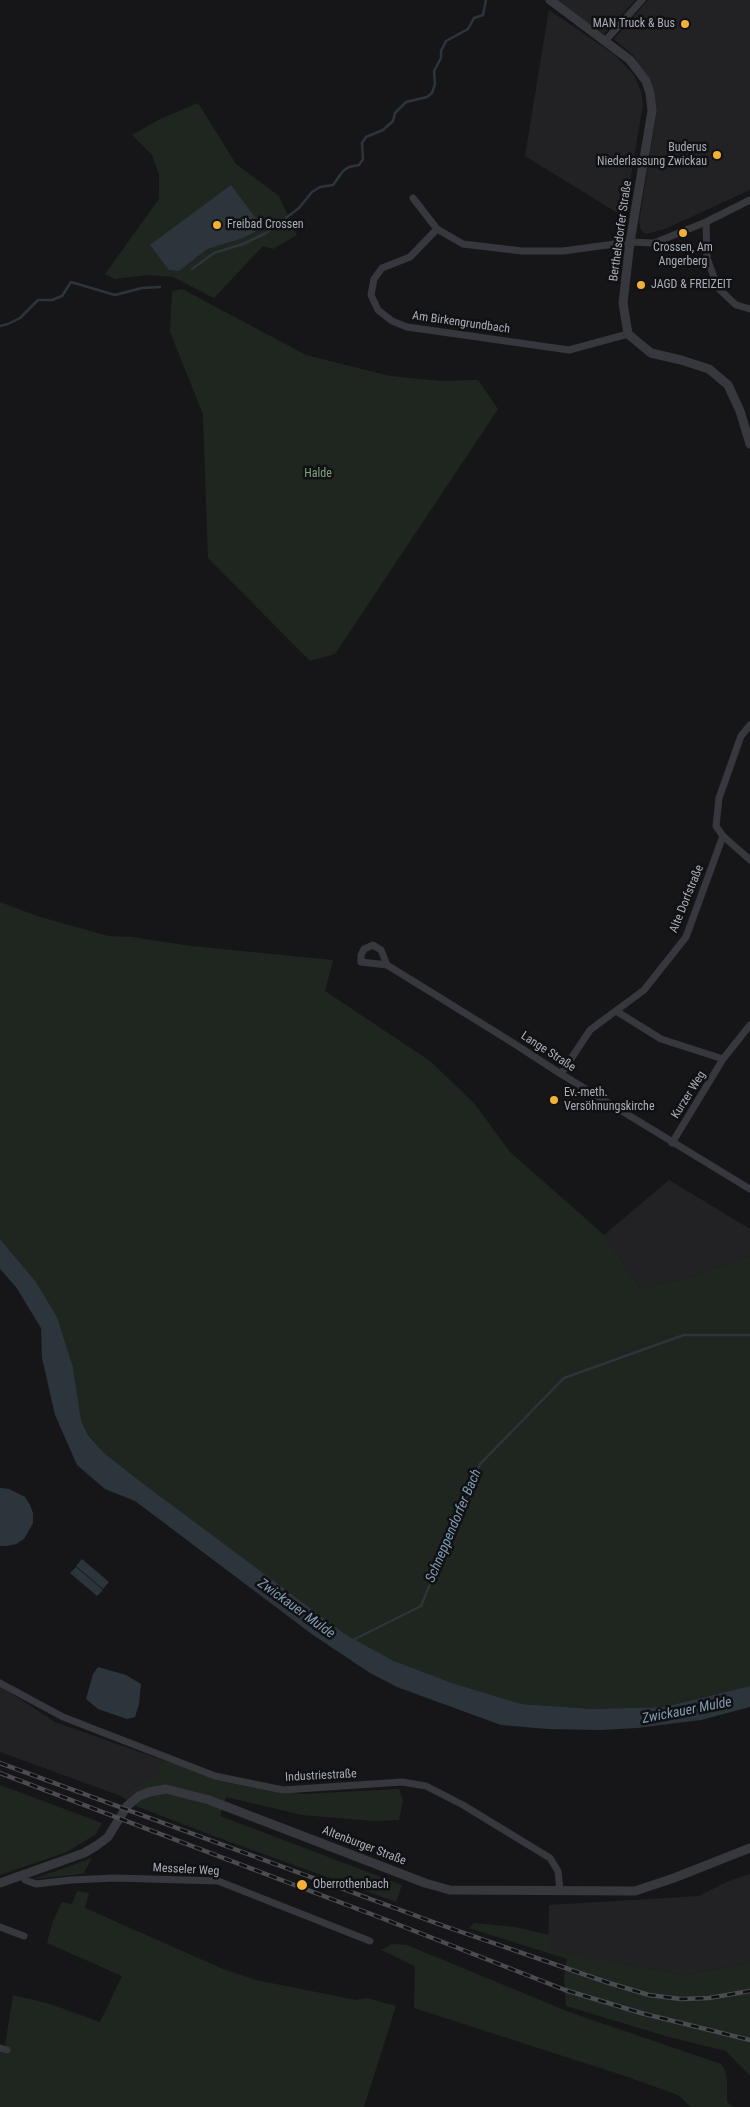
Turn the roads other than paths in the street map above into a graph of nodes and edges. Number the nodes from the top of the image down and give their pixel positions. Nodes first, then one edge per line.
1 (550, 0) edge
2 (642, 0) edge
3 (606, 40) junction
4 (414, 198) dead end
5 (750, 200) edge
6 (706, 222) junction
7 (437, 229) junction
8 (630, 242) junction
9 (750, 309) edge
10 (628, 334) junction
11 (750, 444) edge
12 (750, 725) edge
13 (723, 836) junction
14 (750, 860) edge
15 (386, 965) dead end
16 (616, 1012) junction
17 (750, 1025) edge
18 (723, 1059) junction
19 (560, 1074) junction
20 (672, 1143) junction
21 (750, 1189) edge
22 (0, 1683) edge
23 (750, 1848) edge
24 (23, 1876) junction
25 (0, 1883) edge
26 (560, 1890) junction
27 (0, 1927) edge
28 (24, 1936) dead end
29 (370, 1941) dead end

1 - 3 street, Berthelsdorfer Straße
2 - 3 street
3 - 8 street, Berthelsdorfer Straße
4 - 7 street
5 - 6 street
6 - 8 street
6 - 9 street
7 - 8 street
7 - 10 street, Am Birkengrundbach
8 - 10 street, Berthelsdorfer Straße
10 - 11 street
12 - 13 street
13 - 14 street
13 - 16 street, Alte Dorfstraße
15 - 19 street, Lange Straße
16 - 18 street
16 - 19 street, Alte Dorfstraße
17 - 18 street, Kurzer Weg
18 - 20 street, Kurzer Weg
19 - 20 street, Lange Straße
20 - 21 street, Lange Straße
22 - 26 street, Industriestraße
23 - 26 street, Altenburger Straße
24 - 25 street, Altenburger Straße
24 - 26 street, Altenburger Straße
24 - 29 street, Messeler Weg
27 - 28 street

